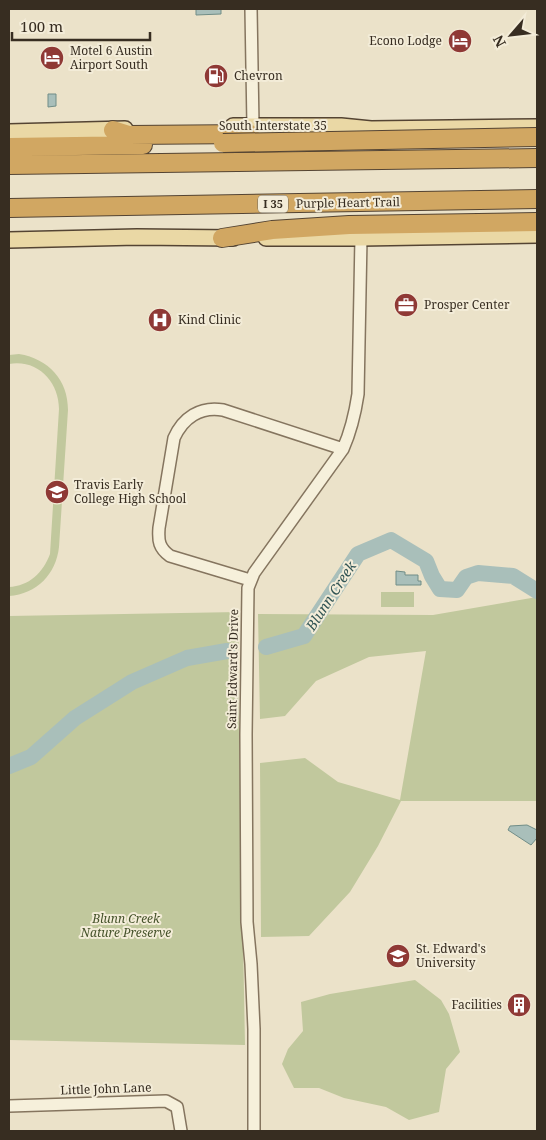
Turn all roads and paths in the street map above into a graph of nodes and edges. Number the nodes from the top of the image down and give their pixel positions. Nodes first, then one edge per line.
1 (251, 9) edge
2 (253, 126) junction
3 (537, 127) edge
4 (113, 130) junction
5 (9, 132) edge
6 (537, 137) edge
7 (9, 147) edge
8 (537, 158) edge
9 (503, 159) junction
10 (9, 166) edge
11 (537, 199) edge
12 (9, 208) edge
13 (537, 222) edge
14 (537, 235) edge
15 (222, 238) junction
16 (361, 238) junction
17 (9, 240) edge
18 (343, 449) junction
19 (250, 580) junction
20 (9, 1106) edge
21 (181, 1131) edge
22 (254, 1131) edge

1 - 2 street
2 - 3 main road, South Interstate 35
2 - 4 main road, South Interstate 35
4 - 5 main road, South Interstate 35
4 - 9 highway
6 - 7 highway, bridge
8 - 9 highway
9 - 10 highway
11 - 12 highway, Purple Heart Trail / I 35
13 - 15 highway
14 - 16 main road
15 - 16 main road
15 - 17 main road
16 - 18 street
18 - 19 street
18 - 19 street
19 - 22 street, Saint Edward's Drive
20 - 21 street, Little John Lane

